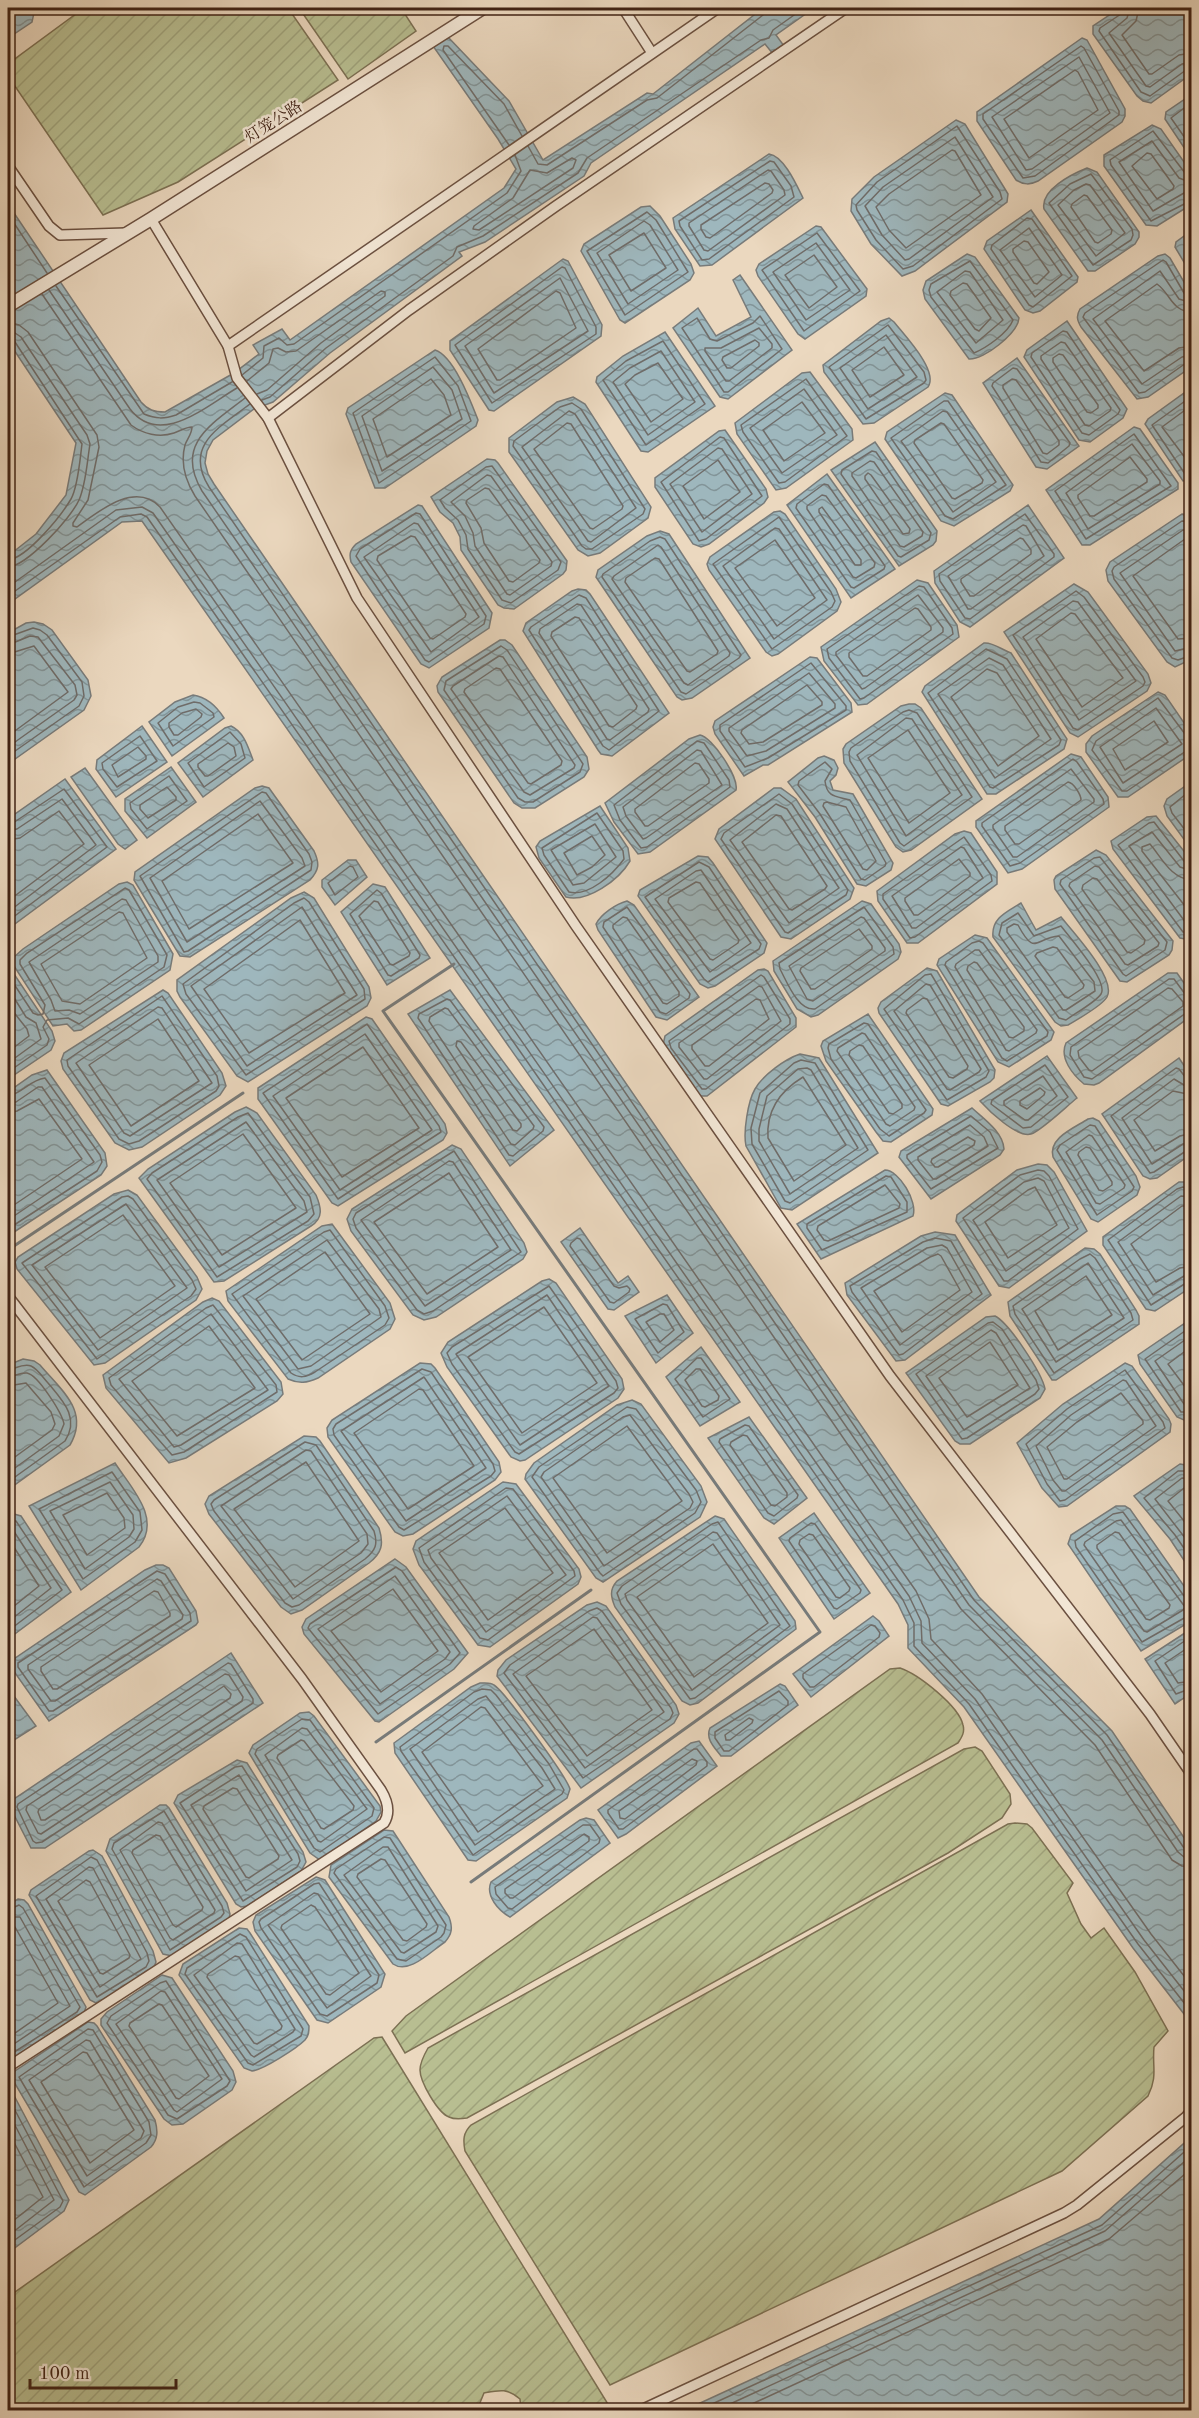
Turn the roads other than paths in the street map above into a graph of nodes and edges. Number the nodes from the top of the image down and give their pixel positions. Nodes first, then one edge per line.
1 (483, 8) edge
2 (623, 8) edge
3 (718, 8) edge
4 (846, 8) edge
5 (652, 53) junction
6 (8, 166) edge
7 (151, 219) junction
8 (126, 233) junction
9 (8, 306) edge
10 (228, 346) junction
11 (268, 418) junction
12 (8, 1296) edge
13 (1191, 1775) edge
14 (8, 2067) edge
15 (1191, 2110) edge
16 (641, 2410) edge

1 - 7 street, 灯笼公路
2 - 5 street
3 - 5 street
4 - 11 street
5 - 10 street
6 - 8 street
7 - 8 street, 灯笼公路
7 - 10 street
8 - 9 street, 灯笼公路
10 - 11 street
11 - 13 street
12 - 14 street
15 - 16 street

